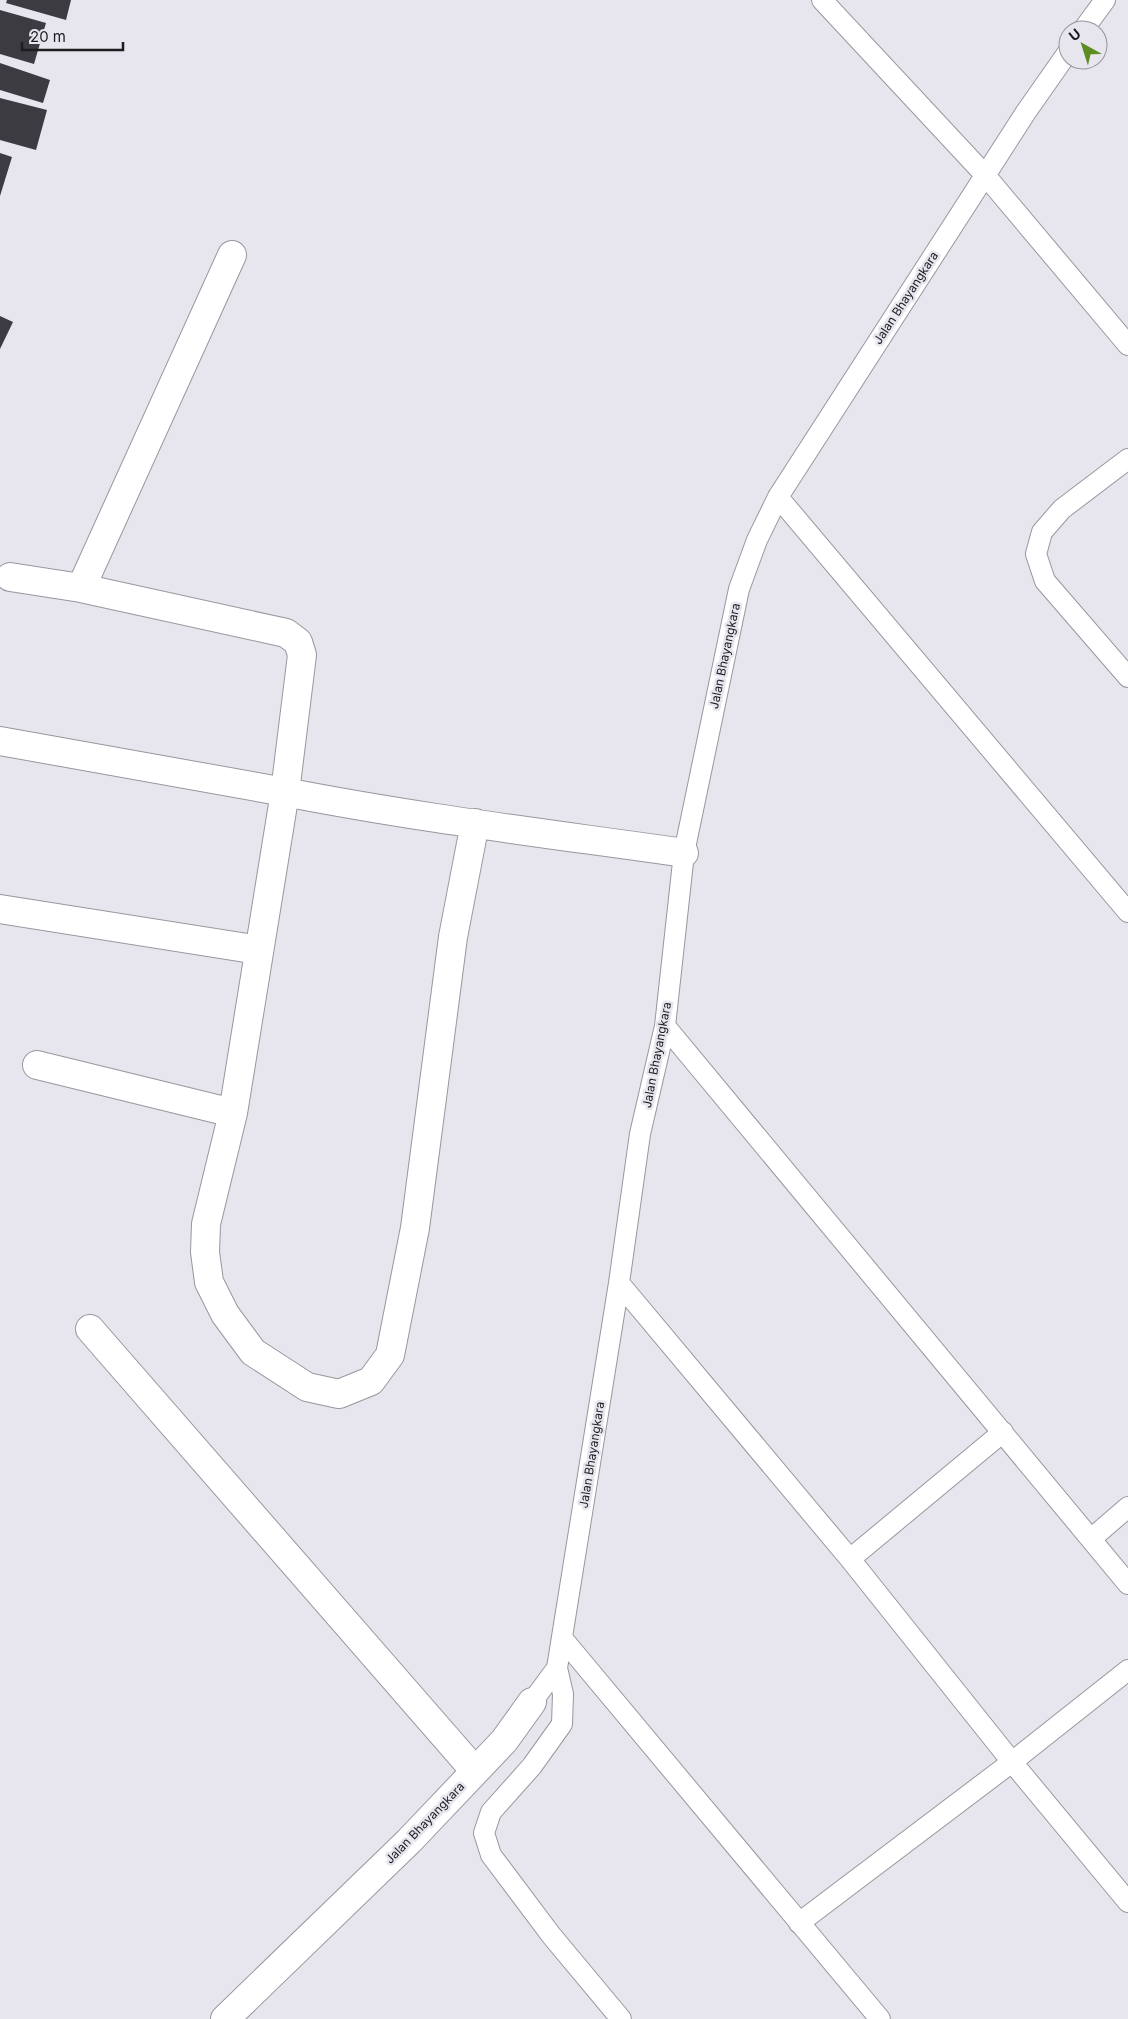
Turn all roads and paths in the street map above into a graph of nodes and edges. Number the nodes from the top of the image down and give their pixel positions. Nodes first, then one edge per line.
1 (822, 0) edge
2 (1104, 0) edge
3 (1090, 20) edge
4 (1058, 66) edge
5 (985, 175) junction
6 (232, 255) dead end
7 (1128, 345) edge
8 (1128, 459) edge
9 (778, 497) junction
10 (10, 576) dead end
11 (82, 588) junction
12 (1128, 677) edge
13 (0, 740) edge
14 (285, 792) junction
15 (475, 823) junction
16 (684, 853) junction
17 (0, 909) edge
18 (1128, 912) edge
19 (259, 950) junction
20 (665, 1026) junction
21 (37, 1065) dead end
22 (233, 1113) junction
23 (619, 1283) junction
24 (90, 1329) dead end
25 (1003, 1432) junction
26 (1128, 1507) edge
27 (1091, 1539) junction
28 (850, 1559) junction
29 (1128, 1584) edge
30 (562, 1638) junction
31 (557, 1668) junction
32 (1128, 1670) edge
33 (532, 1702) joint
34 (1012, 1762) junction
35 (475, 1771) junction
36 (1128, 1902) edge
37 (800, 1923) junction
38 (225, 2019) edge
39 (621, 2019) edge
40 (880, 2019) edge

1 - 5 lane
2 - 3 lane
4 - 5 lane, Jalan Bhayangkara
5 - 7 lane
5 - 9 lane, Jalan Bhayangkara
6 - 11 street
8 - 12 lane
9 - 16 lane, Jalan Bhayangkara
9 - 18 lane
10 - 11 street
11 - 14 street
13 - 14 street
14 - 15 street
14 - 19 street
15 - 16 street
15 - 22 street
16 - 20 lane, Jalan Bhayangkara
17 - 19 street
19 - 22 street
20 - 23 lane, Jalan Bhayangkara
20 - 25 lane
21 - 22 street
23 - 28 lane
23 - 30 lane, Jalan Bhayangkara
24 - 35 street
25 - 27 lane
25 - 28 lane
26 - 27 lane
27 - 29 lane
28 - 34 lane
30 - 31 lane, Jalan Bhayangkara
30 - 37 lane
31 - 33 lane, Jalan Bhayangkara
31 - 39 lane
32 - 34 lane
33 - 35 street, Jalan Bhayangkara
34 - 36 lane
34 - 37 lane
35 - 38 street, Jalan Bhayangkara
37 - 40 lane

